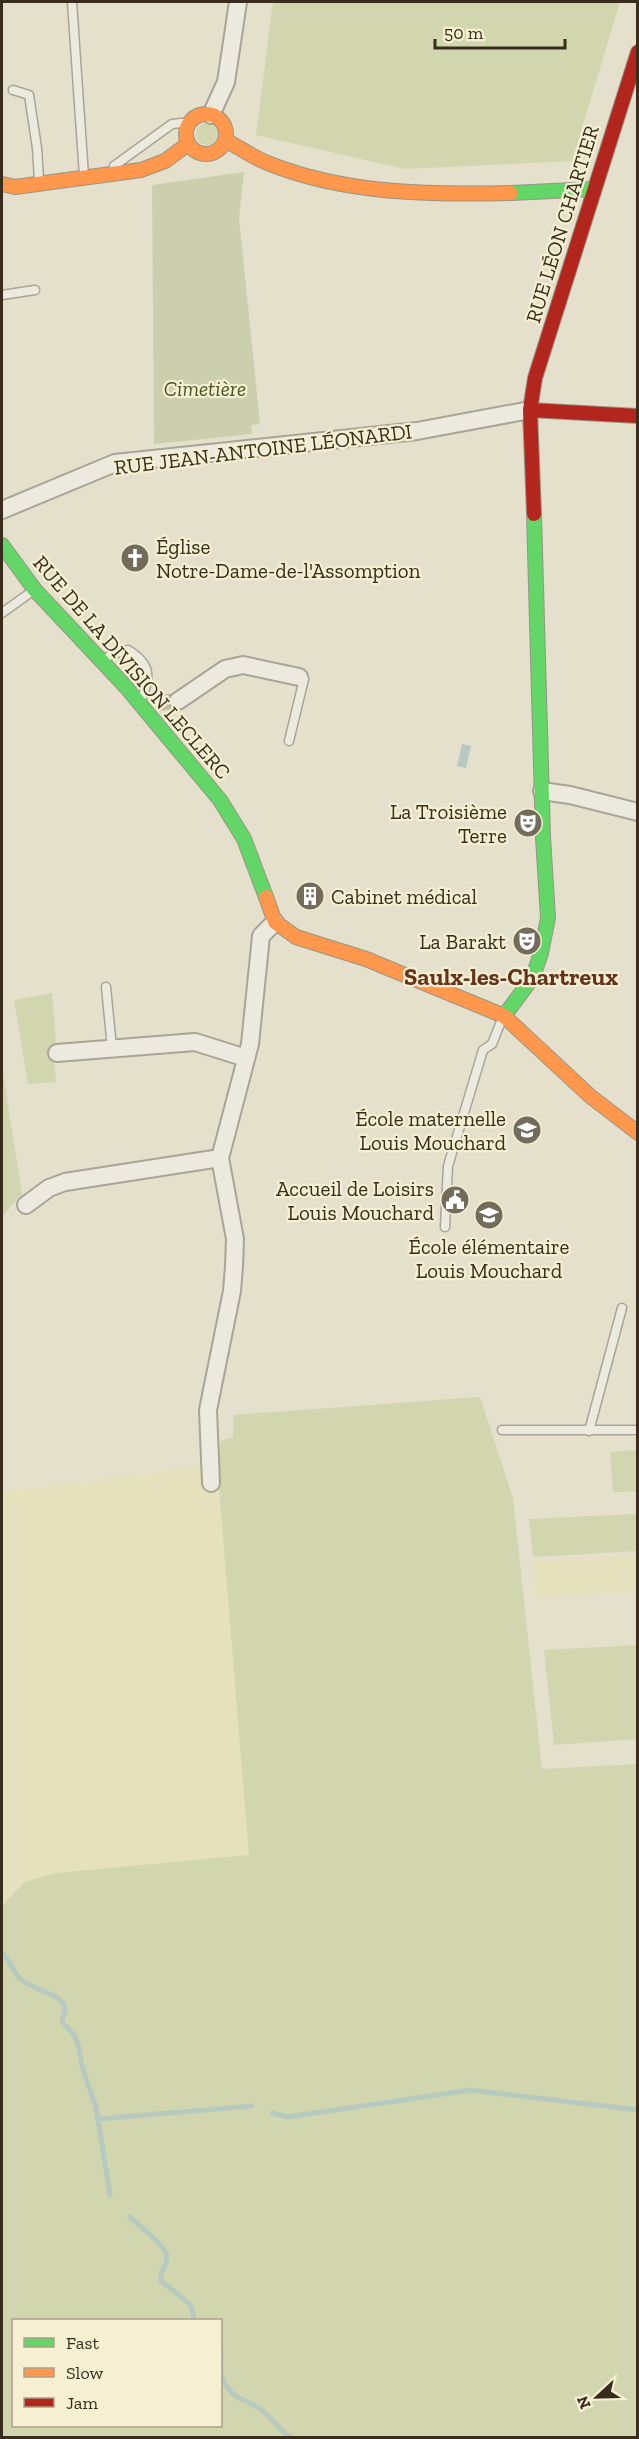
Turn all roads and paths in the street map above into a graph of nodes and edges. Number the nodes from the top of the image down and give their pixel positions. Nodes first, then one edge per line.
1 (72, 2) edge
2 (238, 2) edge
3 (638, 52) edge
4 (633, 82) edge
5 (13, 90) dead end
6 (211, 115) junction
7 (190, 122) junction
8 (225, 140) junction
9 (188, 144) junction
10 (101, 175) junction
11 (85, 181) junction
12 (2, 184) edge
13 (40, 184) junction
14 (594, 189) junction
15 (35, 290) dead end
16 (2, 295) edge
17 (530, 410) junction
18 (638, 416) edge
19 (2, 510) edge
20 (2, 545) edge
21 (35, 590) junction
22 (2, 613) edge
23 (102, 662) junction
24 (299, 677) joint
25 (177, 701) tunnel mouth
26 (139, 703) junction
27 (158, 704) tunnel mouth
28 (289, 741) dead end
29 (542, 791) junction
30 (638, 812) edge
31 (275, 921) junction
32 (106, 987) dead end
33 (504, 1016) junction
34 (112, 1048) junction
35 (57, 1053) dead end
36 (246, 1058) junction
37 (638, 1133) edge
38 (220, 1158) junction
39 (26, 1205) dead end
40 (445, 1227) dead end
41 (622, 1308) dead end
42 (502, 1430) dead end
43 (638, 1430) edge
44 (589, 1431) junction
45 (211, 1483) dead end

1 - 11 lane
2 - 6 street
3 - 4 main road, RUE LÉON CHARTIER
4 - 14 main road, RUE LÉON CHARTIER
5 - 13 lane
6 - 7 main road
6 - 8 main road
7 - 9 main road
7 - 10 lane
8 - 9 main road
8 - 14 main road
9 - 10 main road
10 - 11 main road
11 - 13 main road
12 - 13 main road
14 - 17 main road, RUE LÉON CHARTIER
15 - 16 lane
17 - 18 main road
17 - 19 street, RUE JEAN-ANTOINE LÉONARDI
17 - 29 main road, RUE LÉON CHARTIER
20 - 21 main road, RUE DE LA DIVISION LECLERC
21 - 22 lane
21 - 23 main road, RUE DE LA DIVISION LECLERC
23 - 26 main road, RUE DE LA DIVISION LECLERC
23 - 26 lane
24 - 25 street, RUE DE LA DIVISION LECLERC
24 - 28 lane
26 - 27 street, RUE DE LA DIVISION LECLERC
26 - 31 main road, RUE DE LA DIVISION LECLERC
29 - 30 street
29 - 33 main road, RUE LÉON CHARTIER
31 - 33 main road
31 - 36 street
32 - 34 lane
33 - 37 main road
33 - 40 lane
34 - 35 street
34 - 36 street
36 - 38 street
38 - 39 street
38 - 45 street
41 - 44 lane
42 - 44 lane
43 - 44 lane

